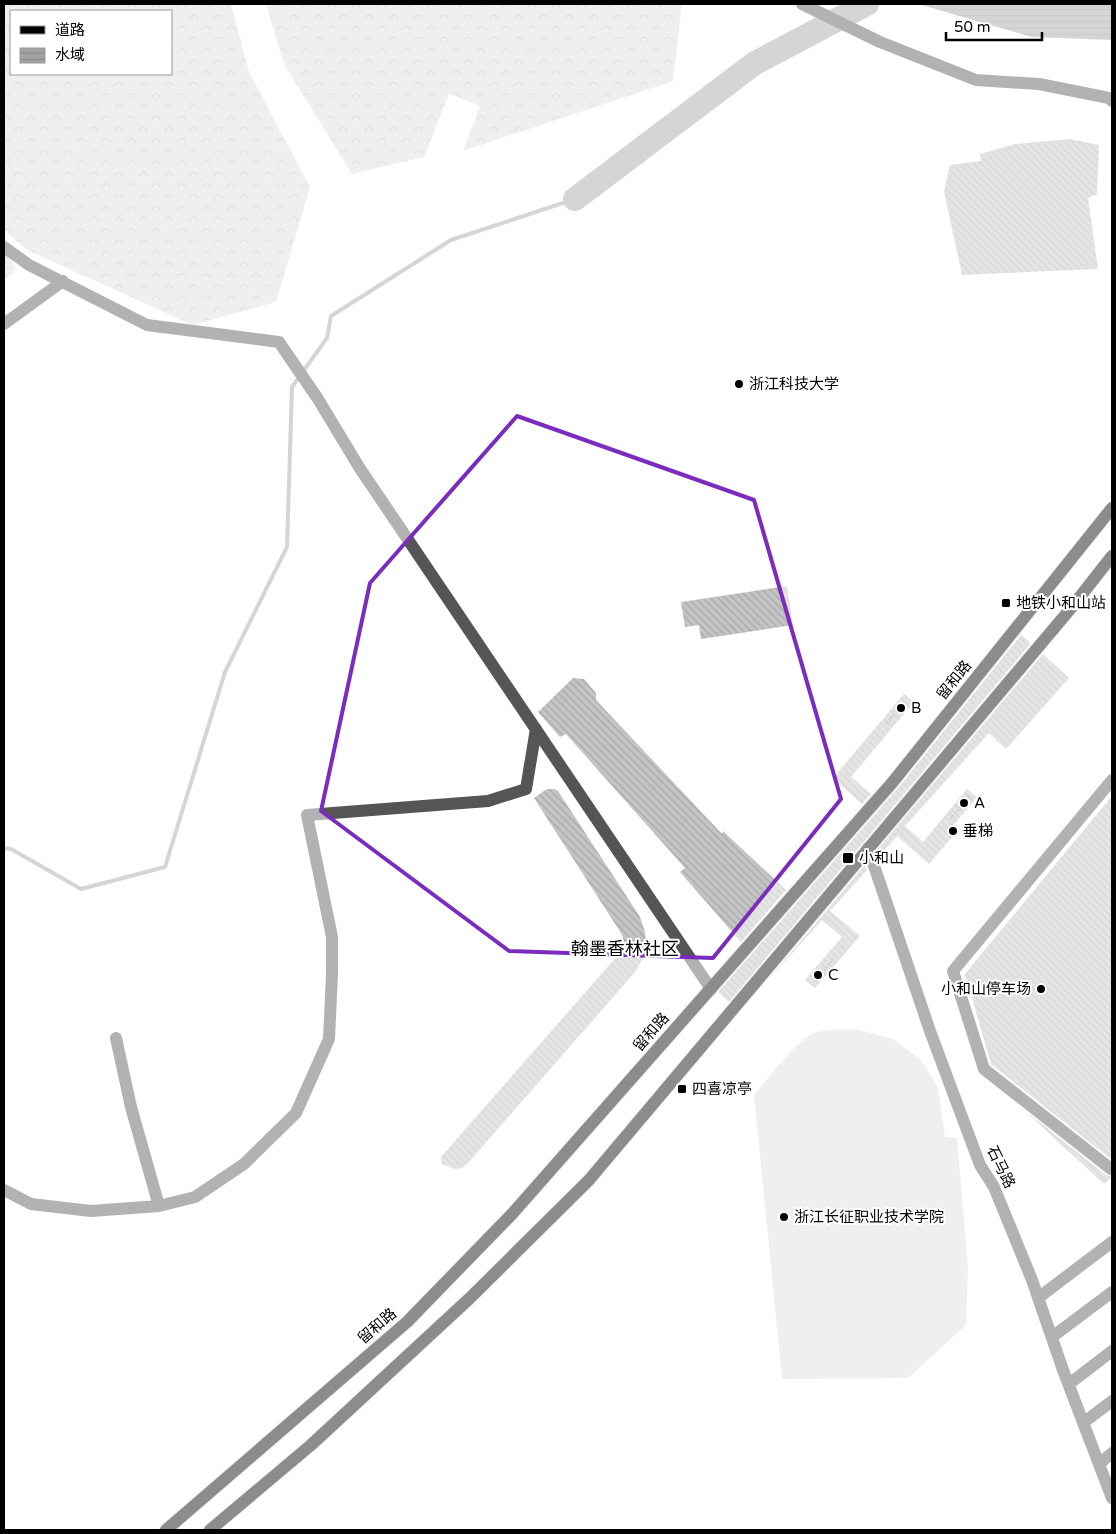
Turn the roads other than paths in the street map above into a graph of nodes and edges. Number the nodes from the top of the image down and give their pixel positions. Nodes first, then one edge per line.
1 (802, 4) edge
2 (1111, 98) edge
3 (4, 247) edge
4 (63, 281) junction
5 (4, 324) edge
6 (1112, 508) edge
7 (1112, 556) edge
8 (536, 729) junction
9 (1112, 780) edge
10 (868, 848) junction
11 (711, 989) junction
12 (116, 1038) dead end
13 (1112, 1168) edge
14 (4, 1190) edge
15 (159, 1206) junction
16 (1112, 1242) edge
17 (1112, 1292) edge
18 (1038, 1298) junction
19 (1052, 1337) junction
20 (1112, 1351) edge
21 (1068, 1384) junction
22 (1112, 1401) edge
23 (1083, 1423) junction
24 (1112, 1454) edge
25 (1099, 1464) junction
26 (1112, 1498) edge
27 (166, 1530) edge
28 (210, 1530) edge

1 - 2 street
3 - 4 street
4 - 5 street
4 - 8 street
6 - 11 main road, 留和路
7 - 10 main road
8 - 11 street
8 - 15 street
9 - 13 street
10 - 18 street, 石马路
10 - 28 main road
11 - 27 main road, 留和路
12 - 15 street
14 - 15 street
16 - 18 street
17 - 19 street
18 - 19 street, 石马路
19 - 21 street, 石马路
20 - 21 street
21 - 23 street, 石马路
22 - 23 street
23 - 25 street, 石马路
24 - 25 street
25 - 26 street, 石马路

